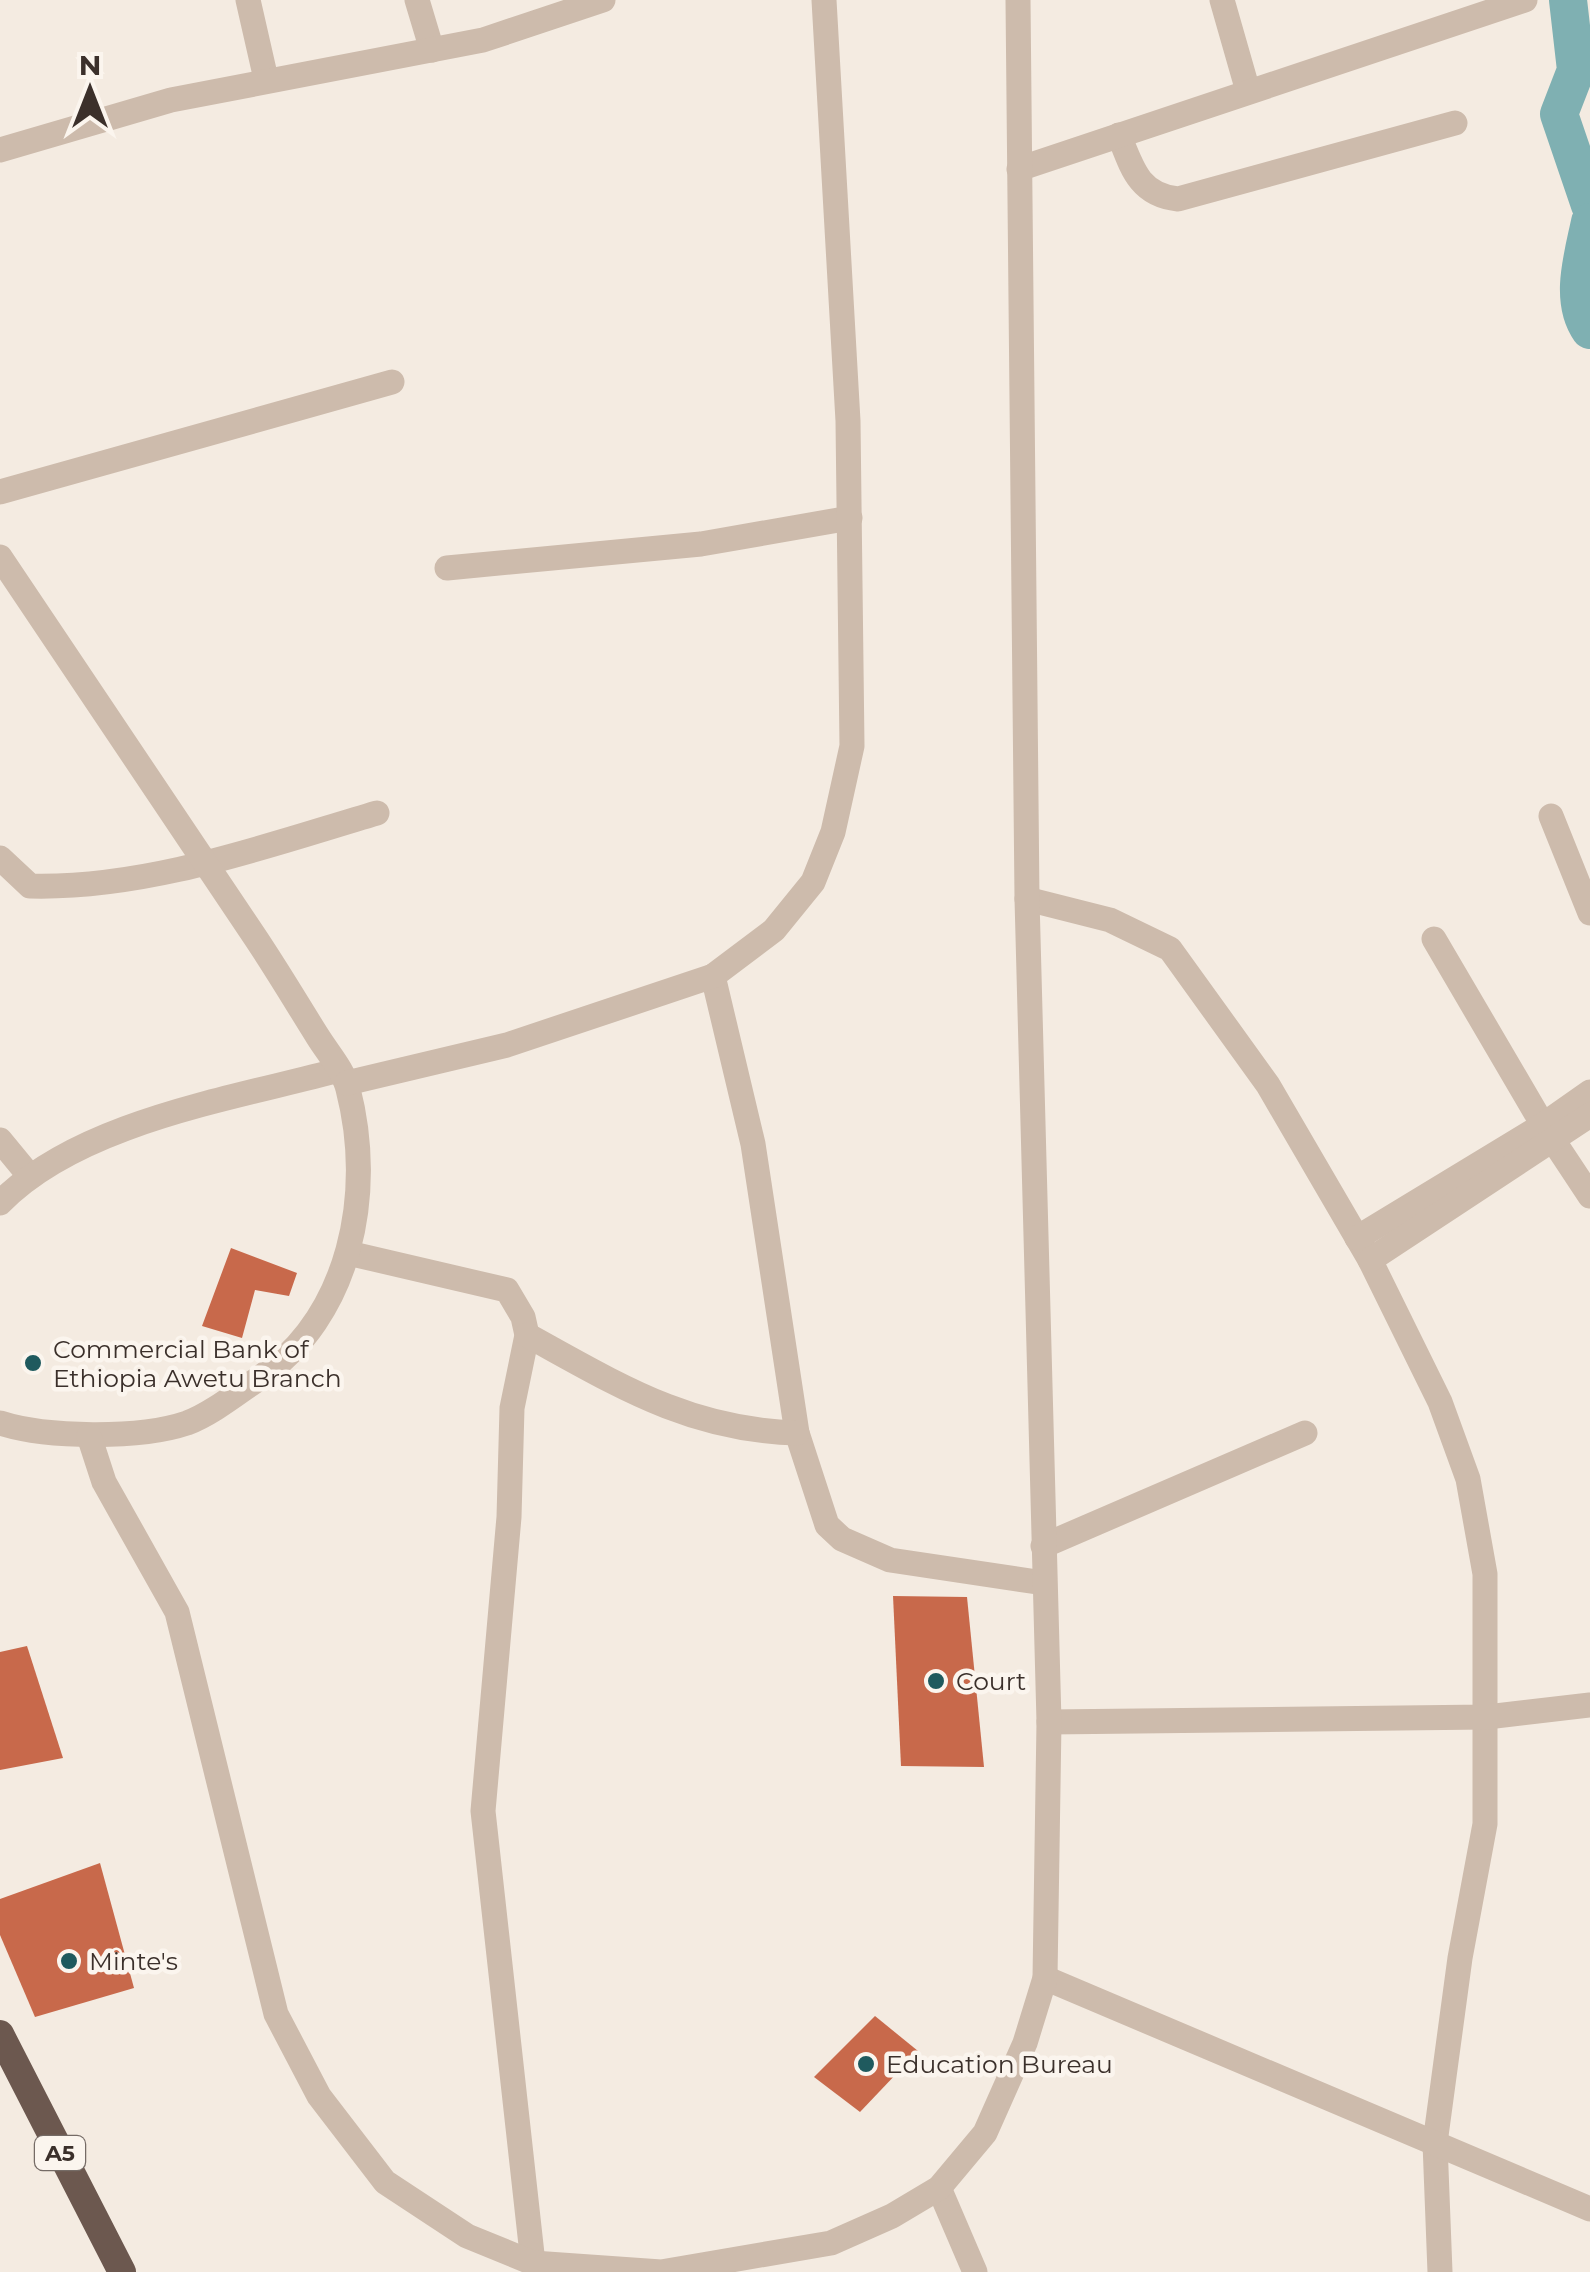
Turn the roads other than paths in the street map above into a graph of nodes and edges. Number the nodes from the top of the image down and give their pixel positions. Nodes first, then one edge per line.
1 (248, 0) edge
2 (417, 0) edge
3 (602, 0) edge
4 (824, 0) edge
5 (1018, 0) edge
6 (1222, 0) edge
7 (1525, 0) edge
8 (432, 50) junction
9 (266, 79) junction
10 (1248, 91) junction
11 (1455, 124) dead end
12 (1119, 135) junction
13 (0, 150) edge
14 (1020, 169) junction
15 (392, 382) dead end
16 (0, 492) edge
17 (850, 518) junction
18 (0, 558) edge
19 (447, 568) dead end
20 (377, 813) dead end
21 (1550, 816) dead end
22 (0, 858) edge
23 (206, 864) junction
24 (1027, 899) junction
25 (1590, 913) edge
26 (1434, 939) dead end
27 (712, 976) junction
28 (343, 1077) junction
29 (1590, 1092) edge
30 (1590, 1115) edge
31 (1548, 1133) junction
32 (0, 1140) edge
33 (28, 1174) junction
34 (1590, 1196) edge
35 (0, 1203) edge
36 (1363, 1249) junction
37 (348, 1253) junction
38 (526, 1335) junction
39 (0, 1423) edge
40 (797, 1433) junction
41 (1305, 1433) dead end
42 (89, 1436) junction
43 (1042, 1546) junction
44 (1044, 1583) junction
45 (1590, 1705) edge
46 (1487, 1716) junction
47 (1049, 1722) junction
48 (1045, 1978) junction
49 (0, 2034) edge
50 (1435, 2143) junction
51 (939, 2188) junction
52 (1590, 2209) edge
53 (533, 2262) junction
54 (122, 2272) edge
55 (975, 2272) edge
56 (1440, 2272) edge

1 - 9 street
2 - 8 street
3 - 8 street
4 - 17 street
5 - 14 street
6 - 10 street
7 - 10 street
8 - 9 street
9 - 13 street
10 - 12 street
11 - 12 street
12 - 14 street
14 - 24 street
15 - 16 street
17 - 19 street
17 - 27 street
18 - 23 street
20 - 23 street
21 - 25 street
22 - 23 street
23 - 28 street
24 - 36 street
24 - 43 street
26 - 31 street
27 - 28 street
27 - 40 street
28 - 33 street
28 - 37 street
29 - 31 street
30 - 31 street
31 - 34 street
31 - 36 street
32 - 33 street
33 - 35 street
36 - 46 street
37 - 38 street
37 - 42 street
38 - 40 street
38 - 53 street
39 - 42 street
40 - 44 street
41 - 43 street
42 - 53 street
43 - 44 street
44 - 47 street
45 - 46 street
46 - 47 street
46 - 50 street
47 - 48 street
48 - 50 street
48 - 51 street
49 - 54 highway, A5
50 - 52 street
50 - 56 street
51 - 53 street
51 - 55 street

